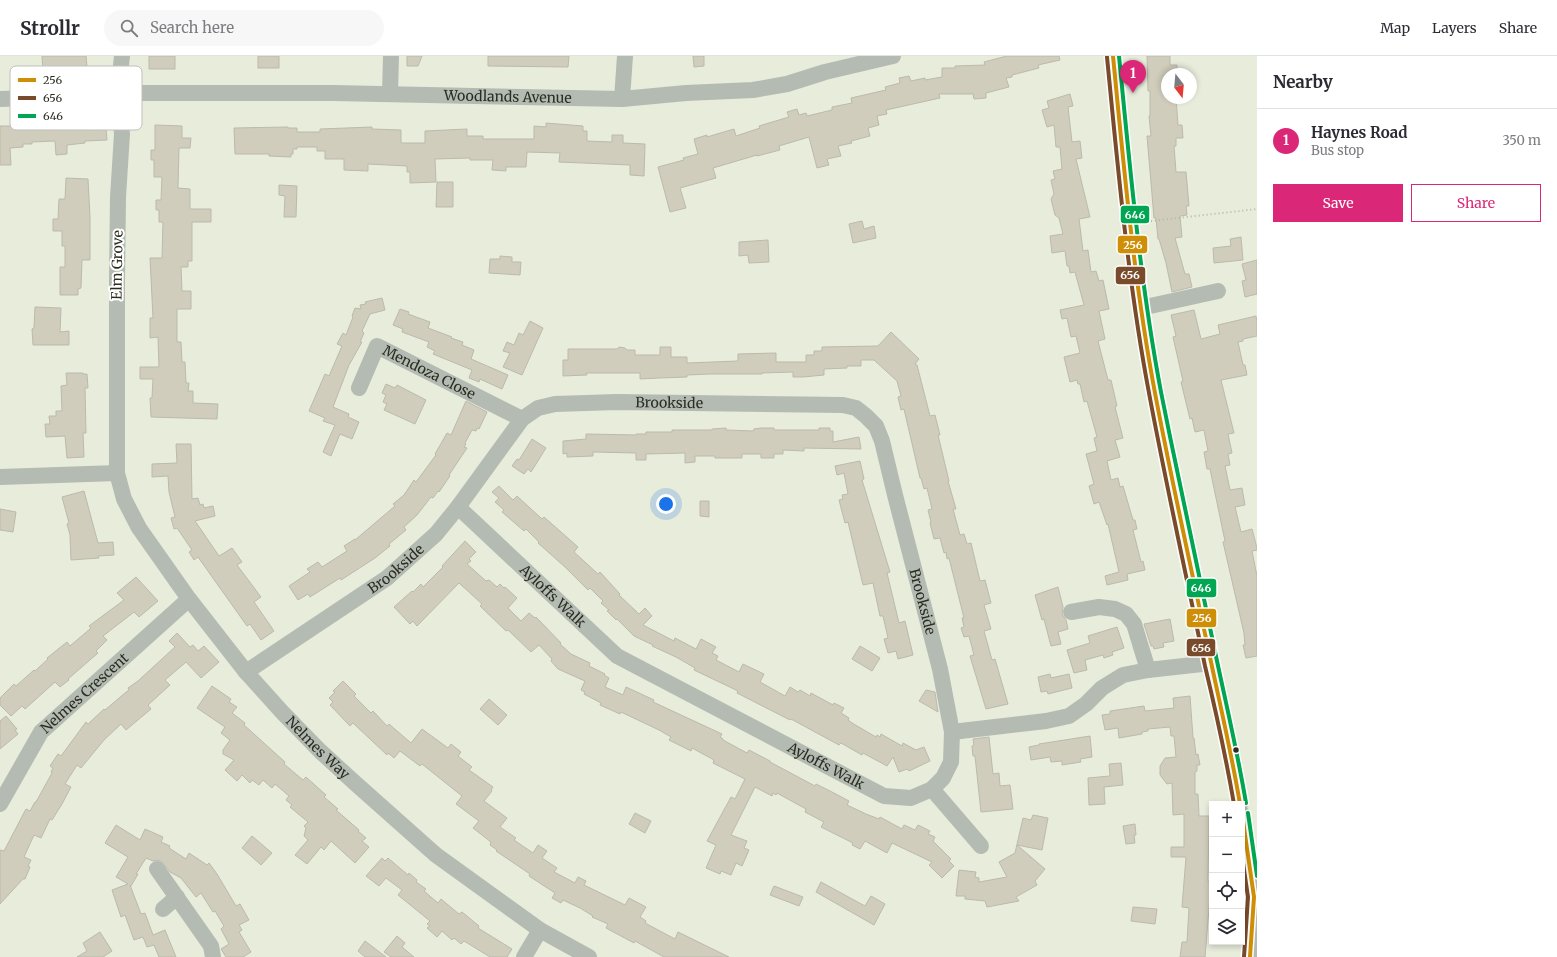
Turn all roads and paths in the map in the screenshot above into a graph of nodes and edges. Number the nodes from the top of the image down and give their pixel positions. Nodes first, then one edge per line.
1 (122, 56) edge
2 (391, 56) edge
3 (625, 56) edge
4 (893, 56) edge
5 (1113, 56) edge
6 (121, 66) edge
7 (142, 93) edge
8 (390, 94) junction
9 (0, 99) edge
10 (10, 99) edge
11 (622, 99) junction
12 (122, 130) edge
13 (1257, 209) edge
14 (1130, 224) junction
15 (1218, 291) dead end
16 (1141, 308) junction
17 (359, 388) dead end
18 (522, 419) junction
19 (116, 474) junction
20 (0, 477) edge
21 (458, 507) junction
22 (189, 600) junction
23 (1071, 612) dead end
24 (1211, 663) junction
25 (1148, 670) junction
26 (246, 672) junction
27 (952, 732) junction
28 (932, 789) junction
29 (1240, 801) edge
30 (0, 804) edge
31 (1245, 835) edge
32 (981, 846) dead end
33 (157, 869) dead end
34 (177, 897) junction
35 (163, 909) dead end
36 (540, 930) junction
37 (213, 957) edge
38 (524, 957) edge
39 (589, 957) edge
40 (1250, 957) edge

1 - 6 street, Elm Grove
2 - 8 street
3 - 11 street
4 - 11 street, Woodlands Avenue
5 - 14 street
7 - 8 street, Woodlands Avenue
8 - 11 street, Woodlands Avenue
9 - 10 street, Woodlands Avenue
12 - 19 street, Elm Grove
13 - 14 path
14 - 16 street
15 - 16 street
16 - 24 street
17 - 18 street, Mendoza Close
18 - 21 street, Brookside
18 - 27 street, Brookside
19 - 20 street
19 - 22 street, Nelmes Way
21 - 26 street, Brookside
21 - 28 street, Ayloffs Walk
22 - 26 street, Nelmes Way
22 - 30 street, Nelmes Crescent
23 - 25 street
24 - 25 street
24 - 29 street
25 - 27 street
26 - 36 street, Nelmes Way
27 - 28 street, Ayloffs Walk
28 - 32 street
31 - 40 street
33 - 34 street
34 - 35 street
34 - 37 street
36 - 38 street
36 - 39 street, Nelmes Way

